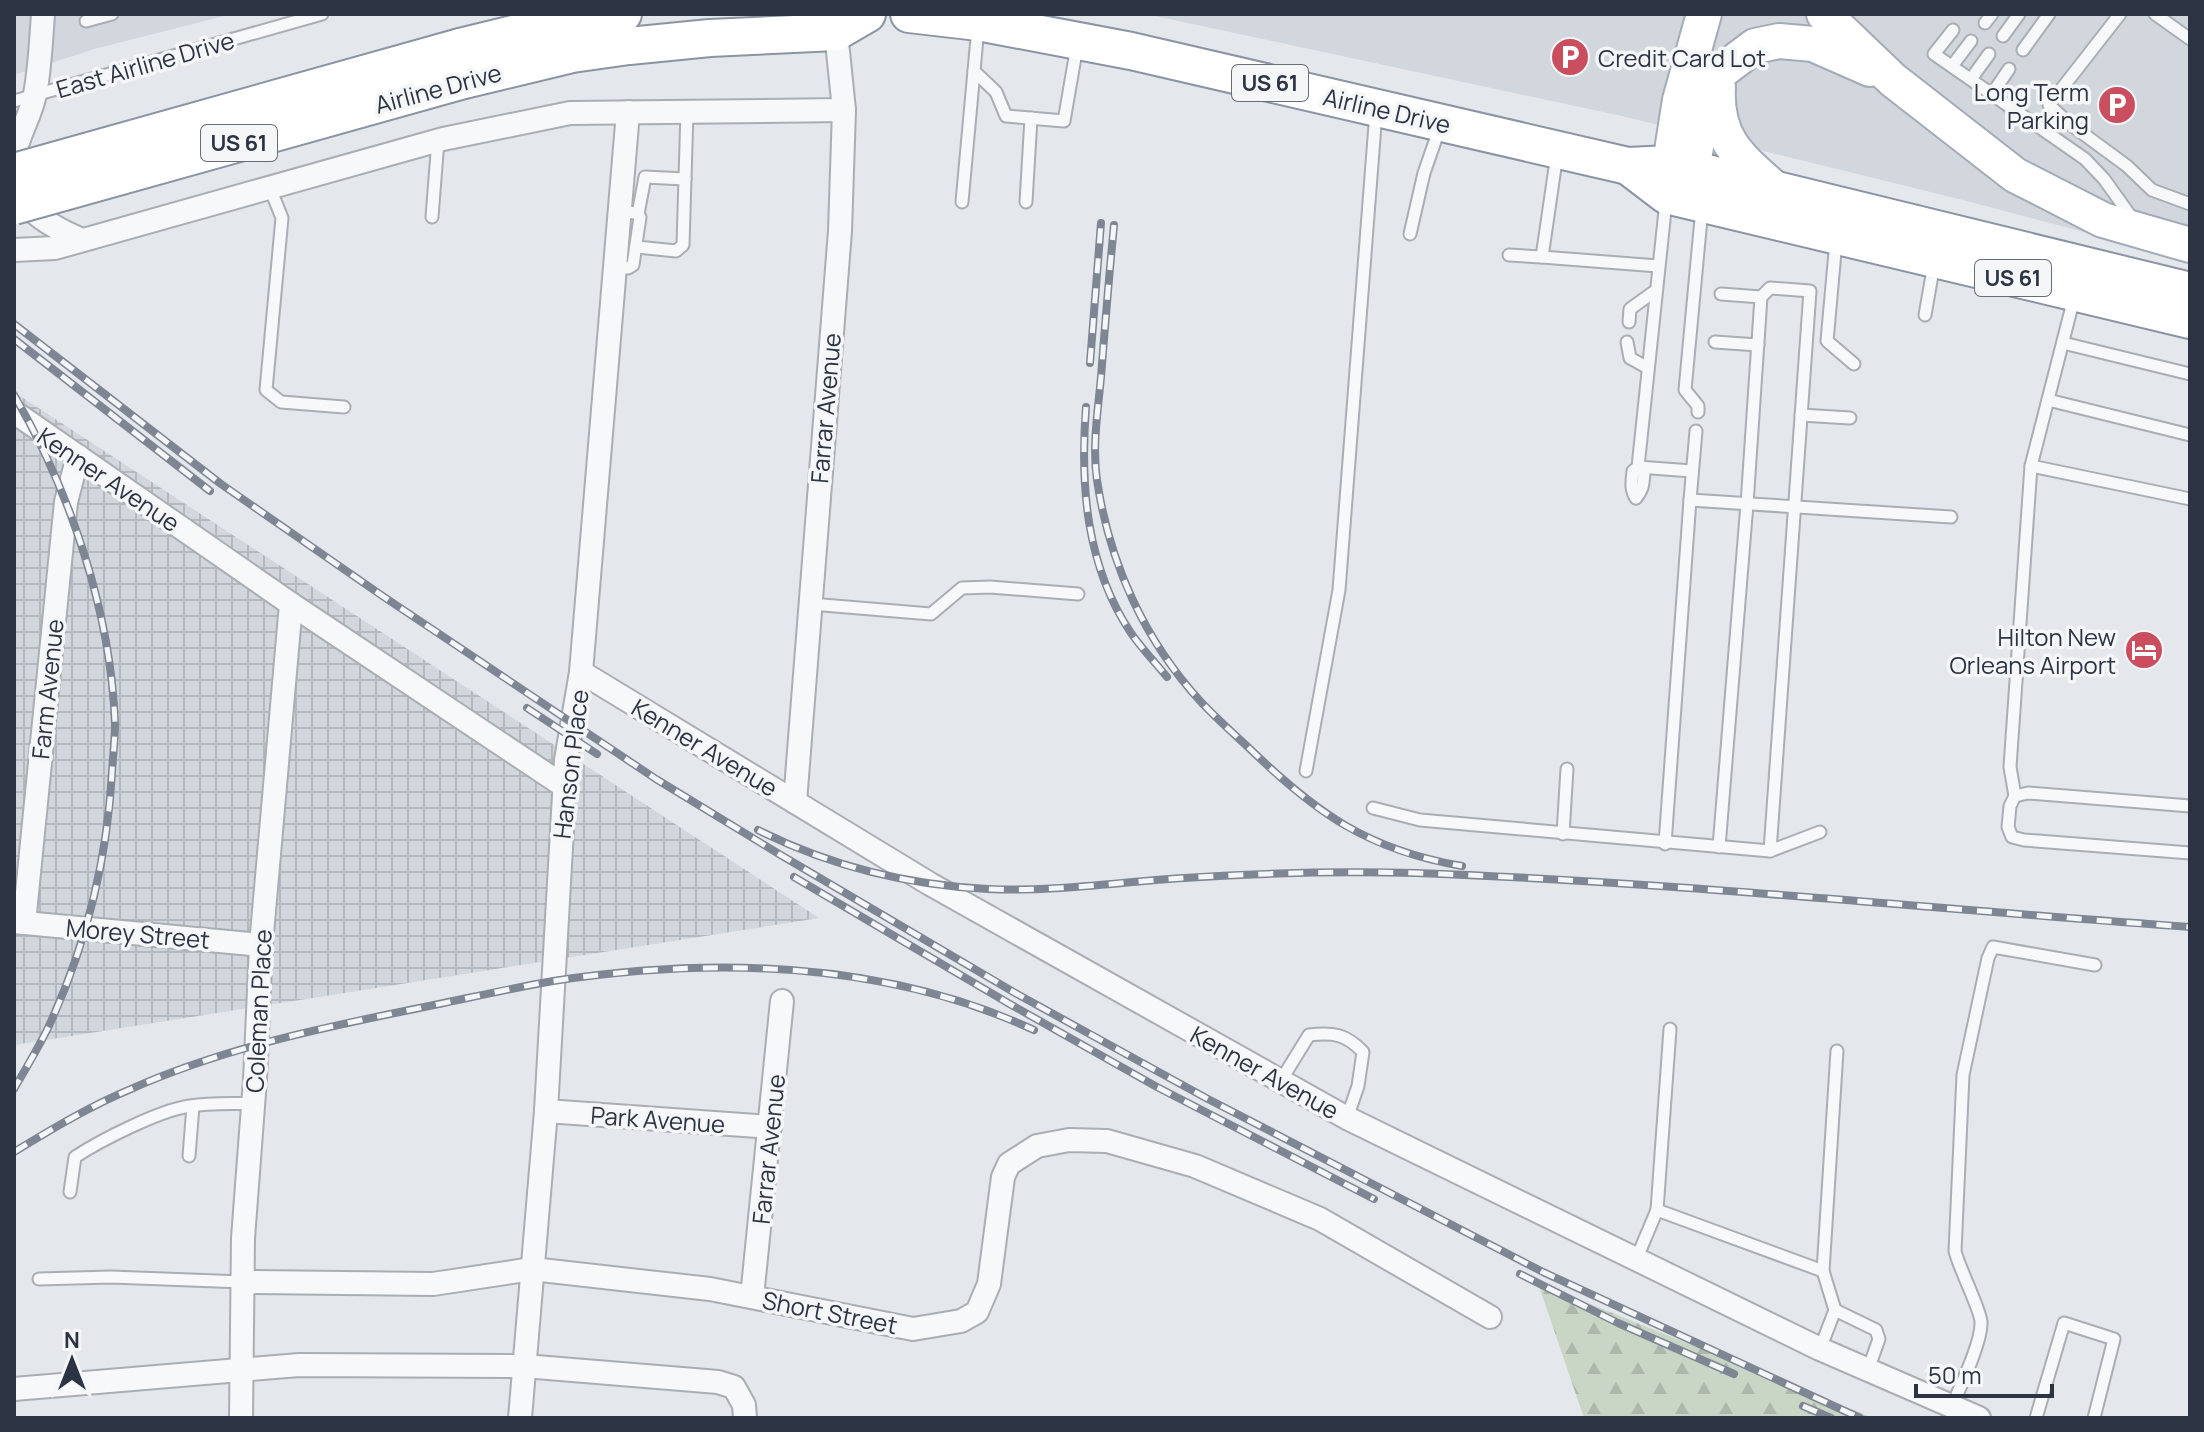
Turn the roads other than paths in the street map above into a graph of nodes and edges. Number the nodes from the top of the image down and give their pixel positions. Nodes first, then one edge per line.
1 (43, 14) edge
2 (112, 14) edge
3 (322, 14) edge
4 (623, 14) edge
5 (867, 14) edge
6 (909, 14) edge
7 (1704, 14) edge
8 (1824, 14) edge
9 (2019, 14) edge
10 (2049, 14) edge
11 (2120, 14) edge
12 (2155, 14) edge
13 (86, 21) dead end
14 (978, 22) junction
15 (833, 23) edge
16 (1953, 30) dead end
17 (2003, 36) dead end
18 (2190, 39) edge
19 (1078, 41) junction
20 (1971, 41) dead end
21 (2023, 50) dead end
22 (1989, 54) dead end
23 (462, 64) junction
24 (1952, 66) junction
25 (2009, 69) dead end
26 (974, 71) junction
27 (1719, 73) junction
28 (1971, 79) junction
29 (1893, 80) junction
30 (1992, 94) junction
31 (24, 98) edge
32 (1377, 107) junction
33 (844, 110) junction
34 (687, 111) junction
35 (628, 112) junction
36 (1031, 118) junction
37 (1441, 122) junction
38 (438, 140) junction
39 (1558, 150) junction
40 (14, 172) edge
41 (1676, 176) junction
42 (685, 179) junction
43 (270, 188) junction
44 (1775, 189) junction
45 (962, 202) dead end
46 (1026, 202) dead end
47 (1702, 204) junction
48 (2190, 204) edge
49 (14, 206) edge
50 (629, 213) junction
51 (432, 217) dead end
52 (1410, 234) dead end
53 (1837, 236) junction
54 (82, 240) junction
55 (2178, 242) edge
56 (637, 247) junction
57 (14, 250) edge
58 (1509, 255) dead end
59 (1542, 257) junction
60 (1935, 259) junction
61 (1658, 266) junction
62 (614, 267) junction
63 (1655, 291) junction
64 (2190, 291) edge
65 (2075, 292) junction
66 (1721, 294) dead end
67 (1761, 297) junction
68 (1925, 315) dead end
69 (2190, 320) edge
70 (1629, 322) dead end
71 (1627, 342) dead end
72 (1715, 342) dead end
73 (2063, 343) junction
74 (1758, 345) junction
75 (1854, 364) dead end
76 (1648, 368) junction
77 (2190, 374) edge
78 (2048, 400) junction
79 (344, 407) dead end
80 (14, 412) edge
81 (1698, 412) dead end
82 (1801, 415) junction
83 (1850, 418) dead end
84 (1696, 431) dead end
85 (2190, 435) edge
86 (78, 456) junction
87 (2031, 466) junction
88 (1692, 471) junction
89 (2190, 499) edge
90 (1690, 500) junction
91 (1747, 504) junction
92 (1795, 507) junction
93 (1951, 517) dead end
94 (1078, 594) dead end
95 (291, 604) junction
96 (811, 604) junction
97 (581, 672) junction
98 (1567, 769) dead end
99 (1306, 771) dead end
100 (564, 786) junction
101 (2015, 796) junction
102 (795, 802) junction
103 (2190, 806) edge
104 (1373, 808) dead end
105 (1820, 832) dead end
106 (1563, 834) junction
107 (1665, 844) junction
108 (1719, 847) junction
109 (1770, 851) junction
110 (2190, 853) edge
111 (19, 923) edge
112 (261, 945) junction
113 (2095, 965) dead end
114 (782, 1001) dead end
115 (1670, 1029) dead end
116 (1837, 1051) dead end
117 (1280, 1082) junction
118 (253, 1103) junction
119 (193, 1106) junction
120 (546, 1111) junction
121 (1347, 1118) junction
122 (770, 1127) junction
123 (189, 1156) dead end
124 (70, 1192) dead end
125 (1657, 1210) junction
126 (1636, 1260) junction
127 (532, 1269) junction
128 (1823, 1271) junction
129 (39, 1279) dead end
130 (243, 1282) junction
131 (752, 1297) junction
132 (1835, 1310) junction
133 (1490, 1317) dead end
134 (1820, 1349) junction
135 (524, 1366) junction
136 (243, 1369) junction
137 (1868, 1370) junction
138 (14, 1389) edge
139 (1952, 1406) junction
140 (745, 1411) edge
141 (241, 1418) edge
142 (520, 1418) edge
143 (1979, 1418) edge
144 (2036, 1418) edge
145 (2094, 1418) edge

1 - 31 street
2 - 13 lane
3 - 31 lane, East Airline Drive
4 - 23 highway, Airline Drive / US 61
5 - 15 highway, Airline Drive / US 61
6 - 14 highway, Airline Drive / US 61
7 - 41 main road
8 - 29 main road
9 - 17 lane
10 - 21 lane
11 - 48 lane
12 - 18 lane
14 - 19 highway, Airline Drive / US 61
14 - 26 lane
15 - 23 highway, Airline Drive / US 61
15 - 33 street, Farrar Avenue
16 - 24 lane
19 - 32 highway, Airline Drive / US 61
19 - 36 lane
20 - 24 lane
22 - 28 lane
23 - 40 highway, Airline Drive / US 61, bridge
23 - 49 highway, Airline Drive / US 61, bridge
24 - 28 lane
25 - 30 lane
26 - 36 lane
26 - 45 lane
27 - 29 main road
27 - 41 main road
27 - 44 main road
28 - 30 lane
29 - 55 main road
30 - 55 lane
31 - 54 street
32 - 37 highway, Airline Drive / US 61
32 - 99 lane
33 - 34 street
33 - 96 street, Farrar Avenue
34 - 35 street
34 - 42 lane
35 - 38 street
35 - 50 street, Hanson Place
36 - 46 lane
37 - 39 highway, Airline Drive / US 61
37 - 52 lane
38 - 43 street
38 - 51 lane
39 - 41 highway, Airline Drive / US 61
39 - 59 lane
41 - 44 highway, Airline Drive / US 61
41 - 47 highway, Airline Drive / US 61
41 - 61 lane
42 - 50 lane
42 - 56 lane
43 - 54 street
43 - 79 lane
44 - 64 highway, Airline Drive / US 61
47 - 53 highway, Airline Drive / US 61
47 - 81 lane
50 - 56 lane
50 - 62 street, Hanson Place
53 - 60 highway, Airline Drive / US 61
53 - 75 lane
54 - 57 street
56 - 62 lane
58 - 59 lane
59 - 61 lane
60 - 65 highway, Airline Drive / US 61
60 - 68 lane
61 - 63 lane
62 - 97 street, Hanson Place
63 - 70 lane
63 - 76 lane
65 - 69 highway, Airline Drive / US 61
65 - 73 lane
66 - 67 lane
67 - 74 lane
67 - 82 lane
71 - 76 lane
72 - 74 lane
73 - 77 lane
73 - 78 lane
74 - 91 lane
76 - 88 lane
78 - 85 lane
78 - 87 lane
80 - 86 street, Kenner Avenue
82 - 83 lane
82 - 92 lane
84 - 88 lane
86 - 95 street, Kenner Avenue
86 - 111 street, Farm Avenue
87 - 89 lane
87 - 101 lane
88 - 90 lane
90 - 91 lane
90 - 107 lane
91 - 92 lane
91 - 108 lane
92 - 93 lane
92 - 109 lane
94 - 96 lane
95 - 100 street, Kenner Avenue
95 - 112 street, Coleman Place
96 - 102 street, Farrar Avenue
97 - 100 street, Hanson Place
97 - 102 street, Kenner Avenue
98 - 106 lane
100 - 120 street, Hanson Place
101 - 103 lane
101 - 110 lane
102 - 117 street, Kenner Avenue
104 - 106 lane
105 - 109 lane
106 - 107 lane
107 - 108 lane
108 - 109 lane
111 - 112 street, Morey Street
112 - 118 street, Coleman Place
113 - 139 lane
114 - 122 street, Farrar Avenue
115 - 125 lane
116 - 128 lane
117 - 121 street, Kenner Avenue
117 - 121 lane
118 - 119 lane
118 - 130 street, Coleman Place
119 - 123 lane
119 - 124 lane
120 - 122 street, Park Avenue
120 - 127 street, Hanson Place
121 - 126 street, Kenner Avenue
122 - 131 street, Farrar Avenue
125 - 126 lane
125 - 128 lane
126 - 134 street, Kenner Avenue
127 - 130 street, Short Street
127 - 131 street, Short Street
127 - 135 street, Hanson Place
128 - 132 lane
129 - 130 lane
130 - 136 street, Coleman Place
131 - 133 street, Short Street
132 - 134 lane
132 - 137 lane
134 - 137 street, Kenner Avenue
135 - 136 street
135 - 140 street
135 - 142 street, Hanson Place
136 - 138 street
136 - 141 street, Coleman Place
137 - 139 street, Kenner Avenue
139 - 143 street, Kenner Avenue
144 - 145 lane

